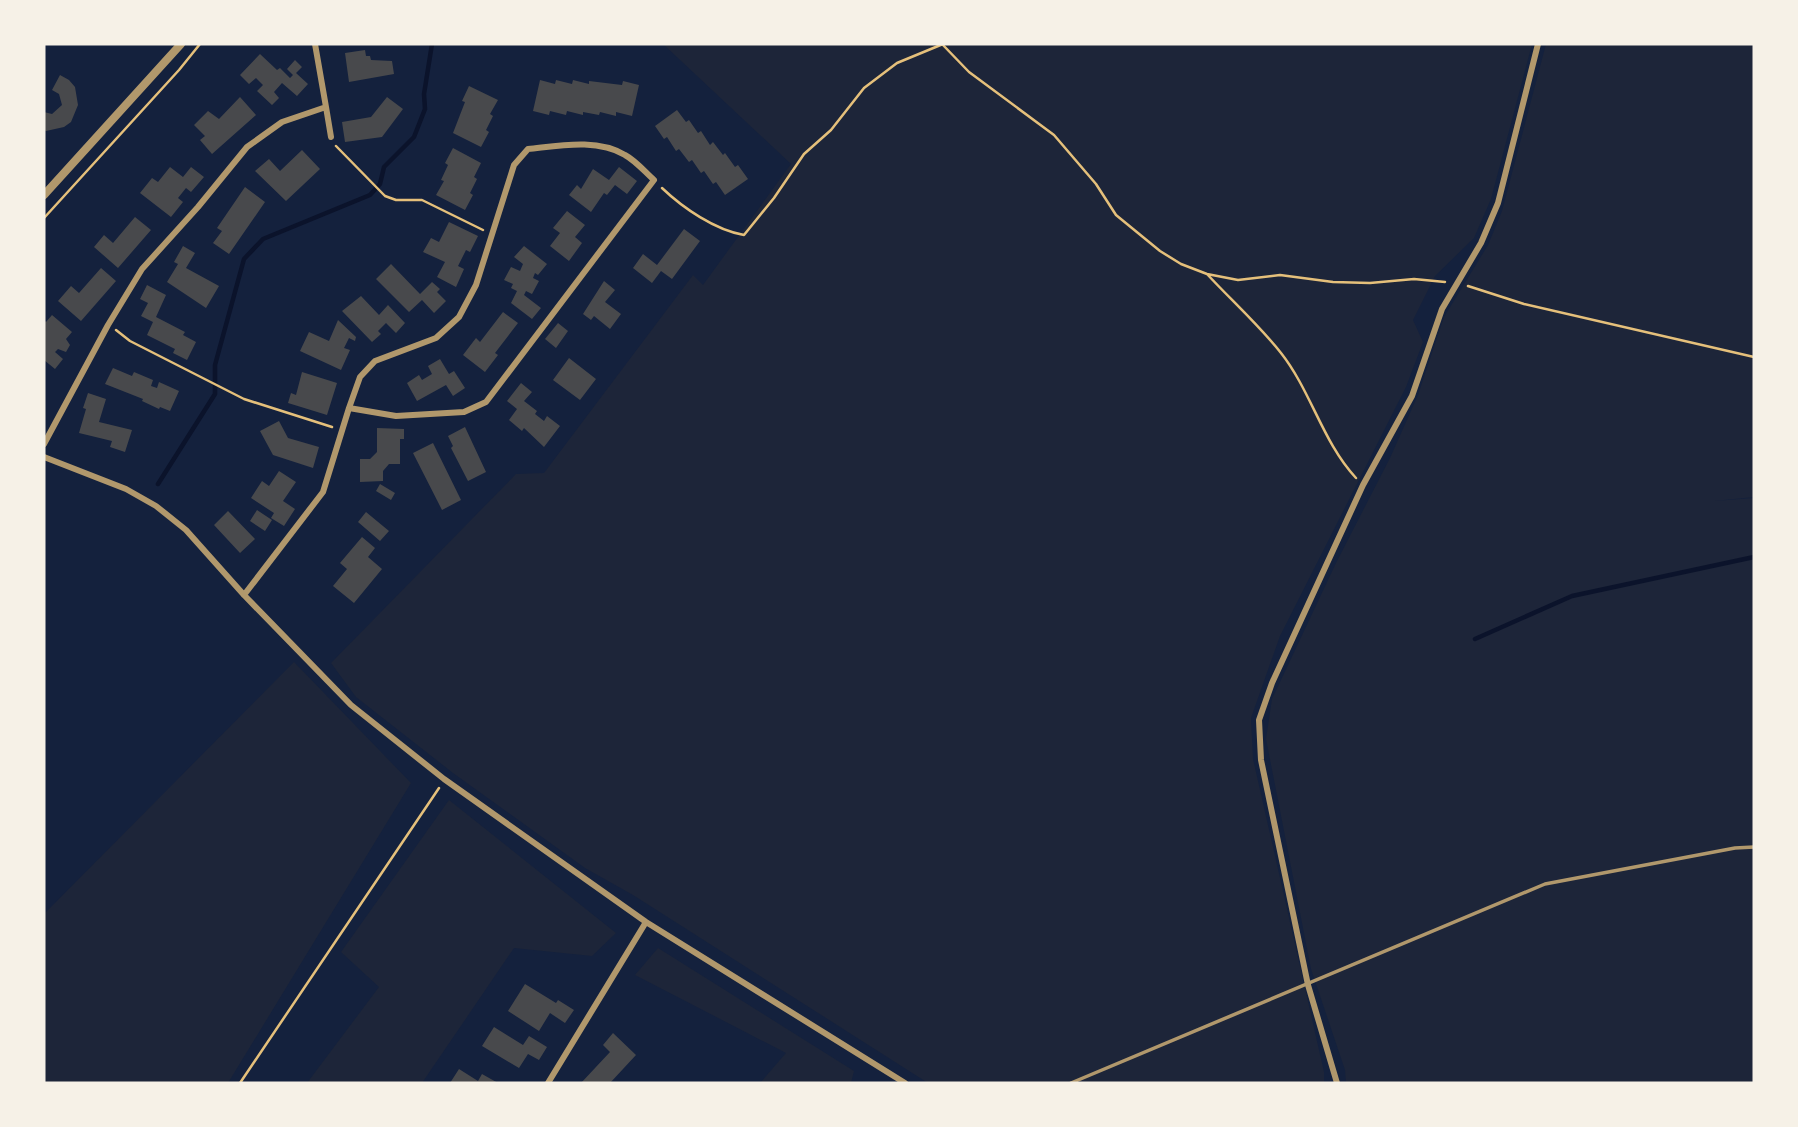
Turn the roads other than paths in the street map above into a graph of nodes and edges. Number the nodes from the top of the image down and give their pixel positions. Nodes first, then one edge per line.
1 (181, 44) edge
2 (315, 44) edge
3 (1538, 44) edge
4 (326, 107) junction
5 (331, 137) road end
6 (44, 195) edge
7 (349, 408) junction
8 (44, 444) edge
9 (44, 457) edge
10 (244, 595) junction
11 (1754, 847) edge
12 (646, 922) junction
13 (1308, 985) junction
14 (548, 1083) edge
15 (905, 1083) edge
16 (1071, 1083) edge
17 (1337, 1083) edge

1 - 6 street
2 - 4 street
3 - 13 street
4 - 5 street
4 - 8 street
7 - 7 street
7 - 10 street
9 - 10 street
10 - 12 street
11 - 13 lane
12 - 14 street
12 - 15 street
13 - 16 lane
13 - 17 street

